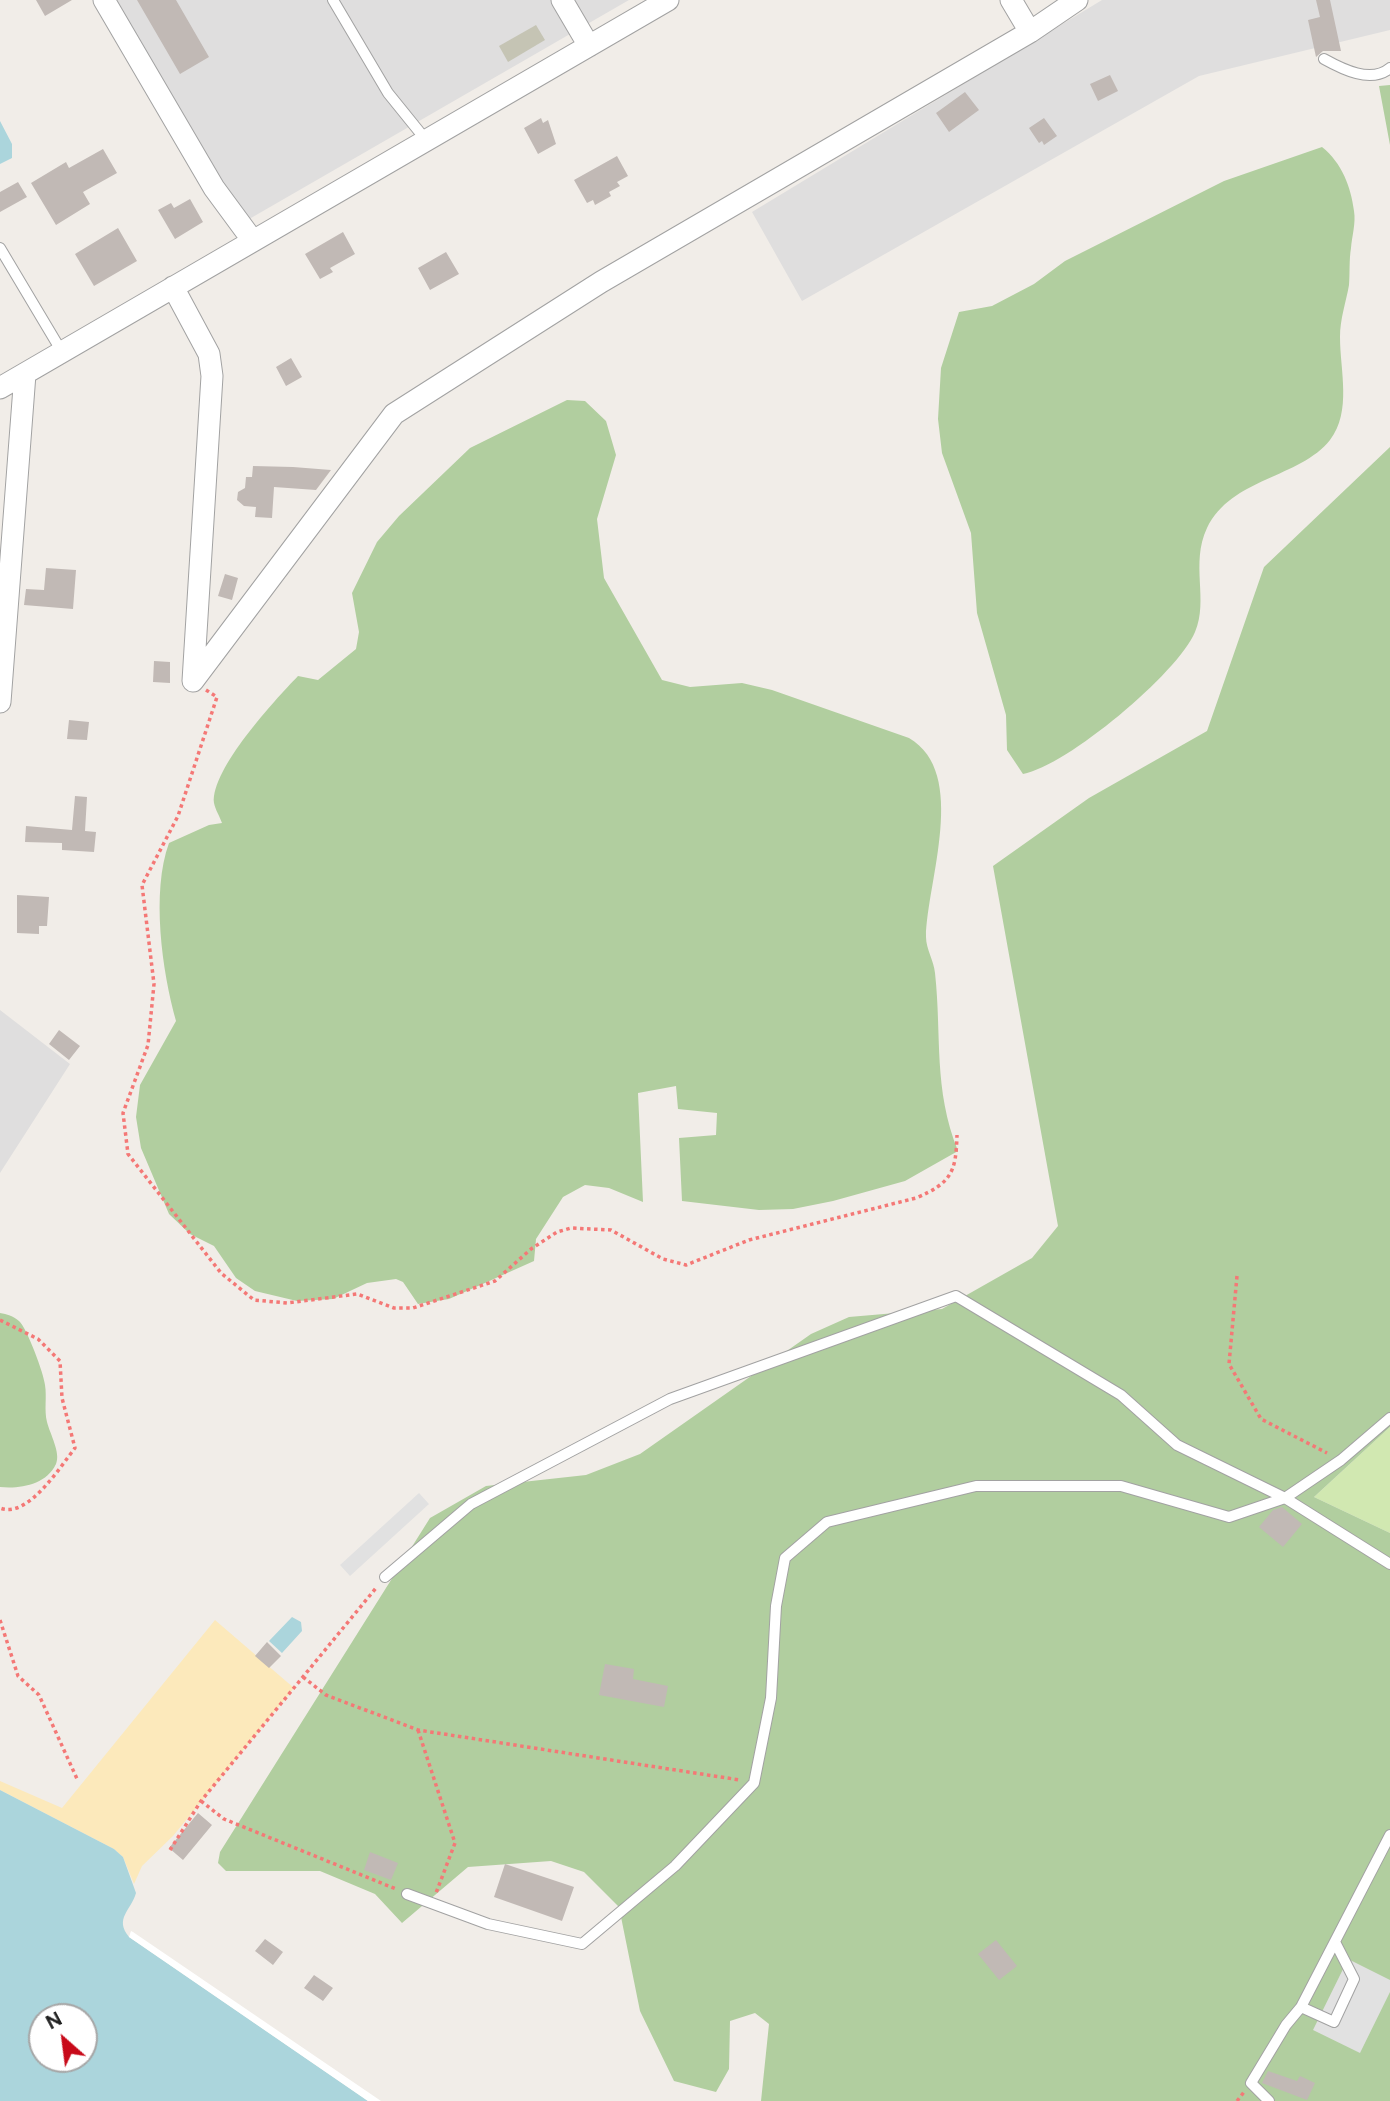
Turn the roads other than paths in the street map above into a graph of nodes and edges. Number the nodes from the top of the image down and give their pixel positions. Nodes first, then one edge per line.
1 (104, 0) edge
2 (333, 0) edge
3 (562, 0) edge
4 (668, 0) edge
5 (1011, 0) edge
6 (1077, 0) edge
7 (1030, 32) junction
8 (589, 46) junction
9 (1324, 58) dead end
10 (1390, 68) edge
11 (426, 140) junction
12 (253, 241) junction
13 (0, 248) edge
14 (173, 287) junction
15 (62, 352) junction
16 (25, 374) junction
17 (0, 388) edge
18 (0, 702) edge
19 (1390, 1418) edge
20 (1285, 1498) junction
21 (1390, 1564) edge
22 (385, 1577) road end
23 (1390, 1836) edge
24 (407, 1894) road end
25 (1335, 1942) junction
26 (1301, 2007) junction
27 (1269, 2101) edge

1 - 12 street
2 - 11 lane
3 - 8 street
4 - 8 street
5 - 7 street
6 - 7 street
7 - 14 street
8 - 11 street
9 - 10 lane
11 - 12 street
12 - 14 street
13 - 15 lane
14 - 15 street
15 - 16 street
16 - 17 street
16 - 18 street
19 - 20 lane
20 - 21 lane
20 - 22 lane
20 - 24 lane
23 - 25 lane
25 - 26 lane
25 - 26 lane
26 - 27 lane

